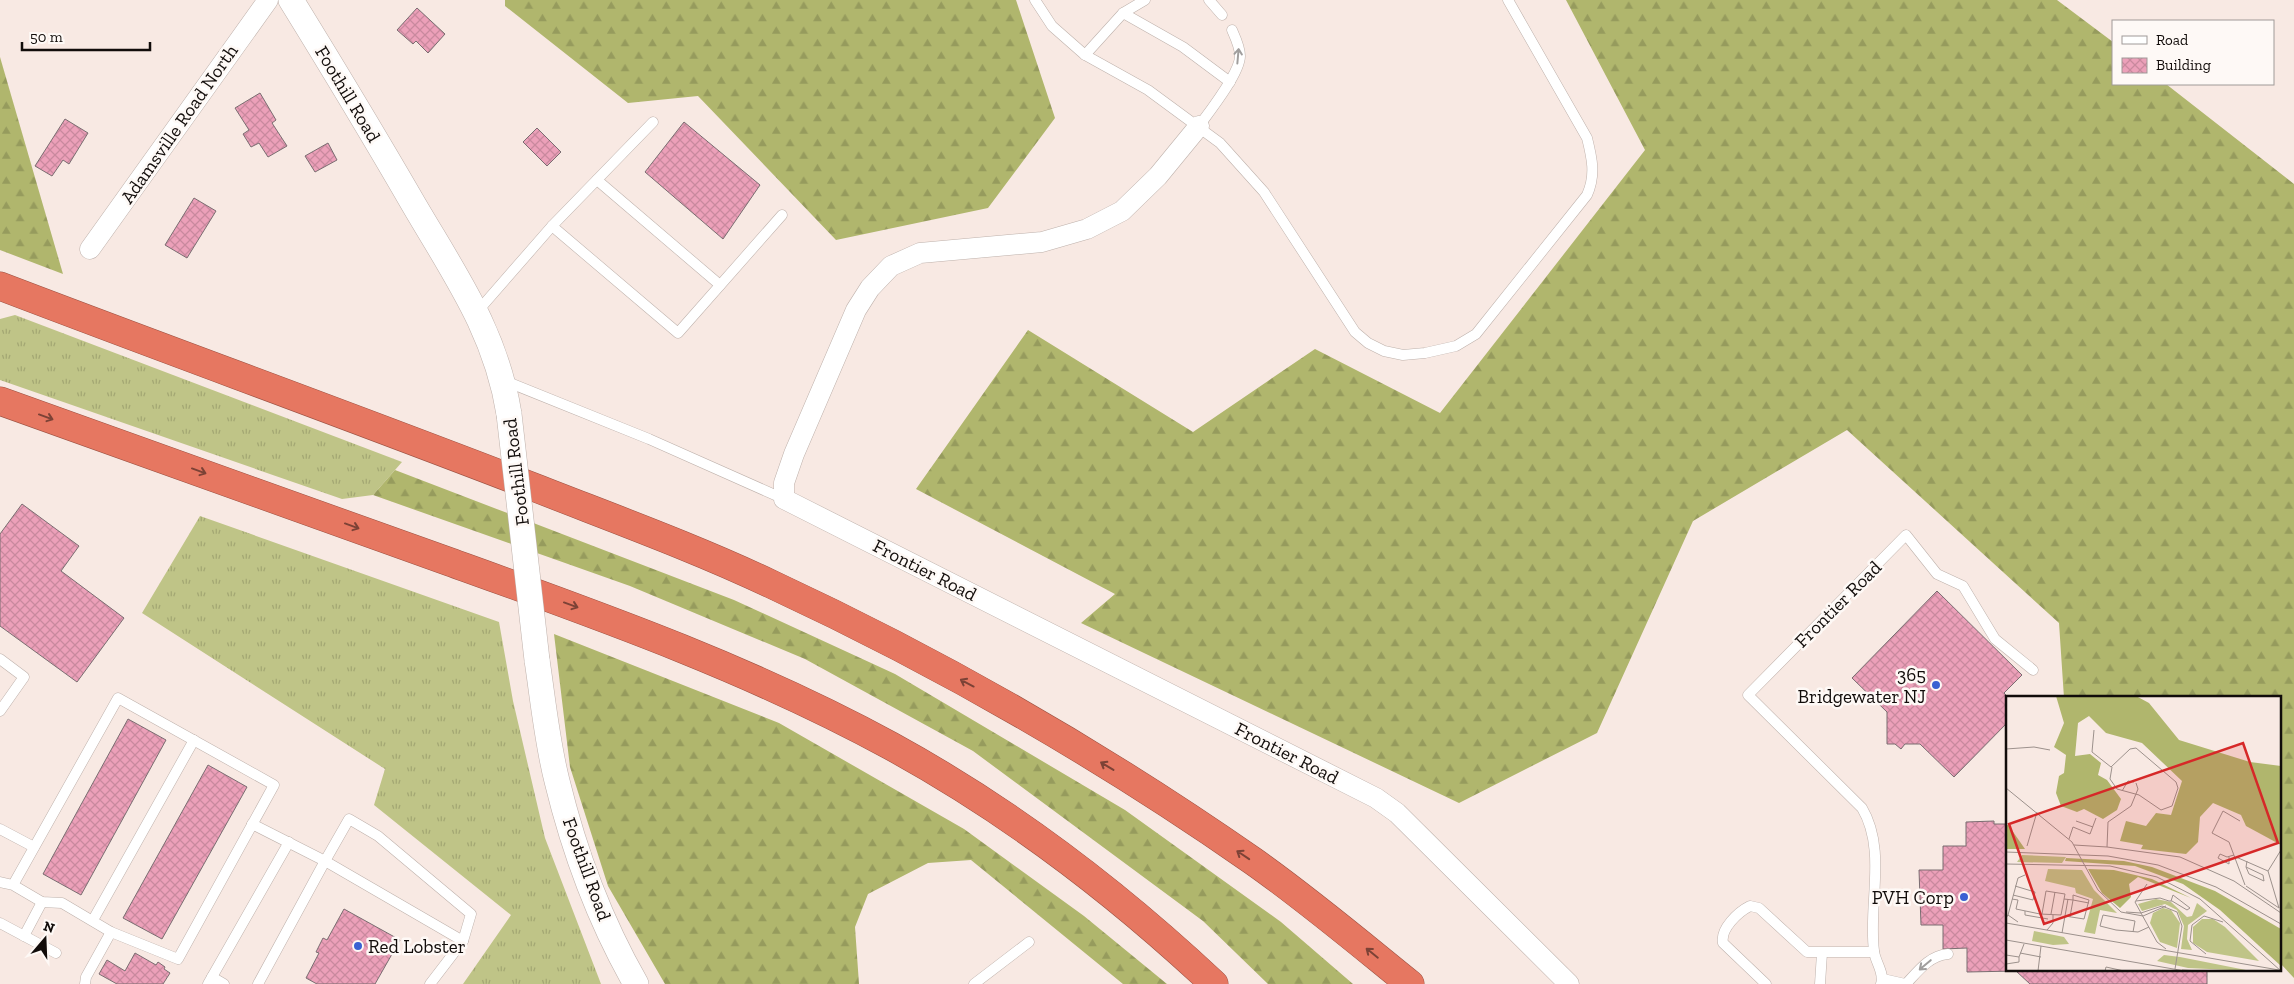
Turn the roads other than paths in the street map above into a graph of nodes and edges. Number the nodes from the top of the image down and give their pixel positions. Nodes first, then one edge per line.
1 (268, 0) edge
2 (290, 0) edge
3 (1036, 0) edge
4 (1145, 0) edge
5 (1209, 0) edge
6 (1508, 0) edge
7 (1123, 14) junction
8 (1222, 15) dead end
9 (1232, 30) dead end
10 (1085, 55) junction
11 (1230, 82) junction
12 (653, 122) dead end
13 (1199, 126) junction
14 (597, 180) junction
15 (782, 215) dead end
16 (552, 226) junction
17 (90, 249) dead end
18 (0, 286) edge
19 (720, 286) junction
20 (477, 312) junction
21 (504, 381) junction
22 (0, 400) edge
23 (784, 499) junction
24 (0, 660) edge
25 (2033, 670) dead end
26 (0, 711) edge
27 (194, 740) junction
28 (252, 824) junction
29 (0, 829) edge
30 (290, 842) junction
31 (34, 847) junction
32 (325, 861) junction
33 (0, 882) edge
34 (13, 886) junction
35 (42, 902) junction
36 (93, 920) junction
37 (0, 923) edge
38 (111, 932) junction
39 (24, 936) junction
40 (463, 941) junction
41 (1029, 942) dead end
42 (1874, 952) junction
43 (56, 953) dead end
44 (1822, 953) junction
45 (1948, 954) dead end
46 (210, 981) edge
47 (1882, 982) edge
48 (84, 984) edge
49 (224, 984) edge
50 (258, 984) edge
51 (430, 984) edge
52 (636, 984) edge
53 (974, 984) edge
54 (1214, 984) edge
55 (1410, 984) edge
56 (1569, 984) edge
57 (1766, 984) edge
58 (1820, 984) edge
59 (1906, 984) edge

1 - 17 street, Adamsville Road North
2 - 20 street, Foothill Road
3 - 10 lane
4 - 7 lane
5 - 8 lane
6 - 13 lane
7 - 10 lane
7 - 11 lane
11 -> 9 lane
10 - 13 lane
11 - 13 lane
12 - 14 lane
13 - 23 street
14 - 16 lane
14 - 19 lane
15 - 19 lane
16 - 19 lane
16 - 20 lane
55 -> 18 highway
20 - 21 street, Foothill Road
21 - 23 lane
21 - 52 street, Foothill Road, bridge
22 -> 54 highway
23 - 56 street, Frontier Road
24 - 26 lane
25 - 42 lane, Frontier Road
27 - 28 lane
27 - 31 lane
27 - 36 lane
28 - 30 lane
28 - 38 lane
29 - 31 lane
30 - 32 lane
30 - 46 lane
31 - 34 lane
32 - 40 lane
32 - 40 lane
32 - 50 lane
33 - 34 lane
34 - 35 lane
35 - 36 lane
35 - 39 lane
36 - 38 lane
37 - 39 lane
38 - 48 lane
39 - 43 lane
40 - 51 lane
41 - 53 lane
42 - 44 lane
42 - 47 lane
44 - 57 lane
44 - 58 lane
45 -> 59 lane
46 - 49 lane
47 - 59 lane

